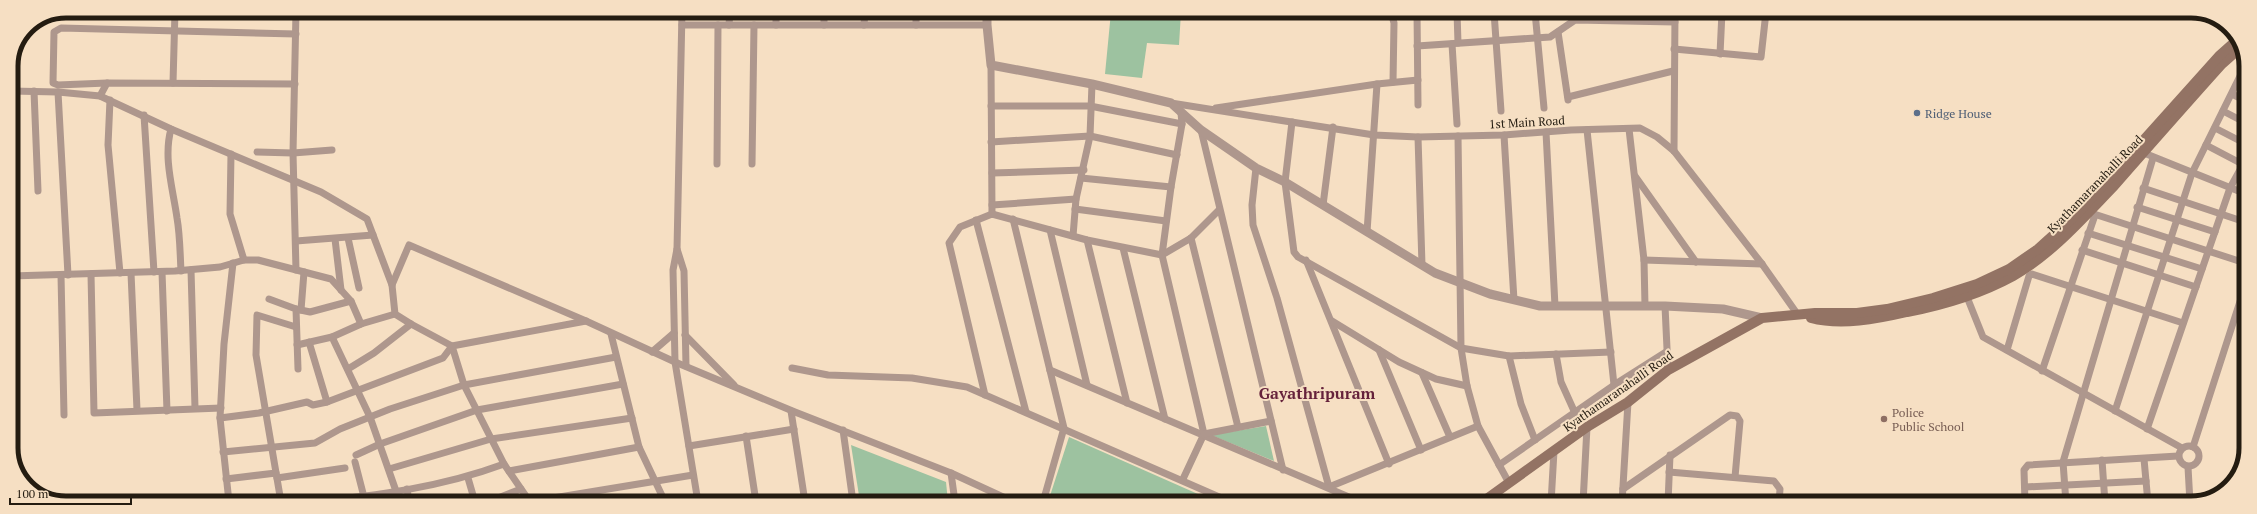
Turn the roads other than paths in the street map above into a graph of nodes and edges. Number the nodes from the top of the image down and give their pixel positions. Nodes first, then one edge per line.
1 (175, 18) edge
2 (296, 18) edge
3 (682, 18) edge
4 (730, 18) edge
5 (776, 18) edge
6 (824, 18) edge
7 (864, 18) edge
8 (916, 18) edge
9 (987, 18) edge
10 (1393, 18) edge
11 (1417, 18) edge
12 (1457, 18) edge
13 (1494, 18) edge
14 (1535, 18) edge
15 (1573, 18) edge
16 (1637, 18) edge
17 (1675, 18) edge
18 (1722, 18) edge
19 (1765, 18) edge
20 (1675, 22) junction
21 (682, 25) junction
22 (718, 25) junction
23 (729, 25) junction
24 (754, 25) junction
25 (776, 25) junction
26 (824, 25) junction
27 (864, 25) junction
28 (916, 25) junction
29 (987, 25) junction
30 (174, 29) junction
31 (1558, 32) junction
32 (296, 34) junction
33 (1537, 38) junction
34 (1495, 41) junction
35 (2233, 43) edge
36 (1455, 44) junction
37 (1417, 46) junction
38 (1674, 49) junction
39 (2236, 51) edge
40 (1720, 54) junction
41 (991, 65) junction
42 (1674, 71) junction
43 (1418, 80) junction
44 (1392, 82) junction
45 (173, 83) junction
46 (107, 84) junction
47 (295, 84) junction
48 (1092, 84) junction
49 (1377, 84) junction
50 (2239, 84) edge
51 (18, 91) edge
52 (34, 91) junction
53 (58, 92) junction
54 (2232, 94) junction
55 (100, 96) junction
56 (2239, 98) edge
57 (110, 100) junction
58 (1171, 103) junction
59 (1418, 105) dead end
60 (991, 106) junction
61 (1090, 106) junction
62 (1544, 108) dead end
63 (1208, 109) junction
64 (1501, 111) dead end
65 (2223, 111) junction
66 (1181, 113) junction
67 (144, 115) junction
68 (2239, 119) edge
69 (1292, 122) junction
70 (1182, 124) junction
71 (1457, 124) dead end
72 (1333, 127) junction
73 (2215, 128) junction
74 (171, 129) junction
75 (1629, 129) junction
76 (1201, 130) junction
77 (1587, 130) junction
78 (1546, 132) junction
79 (1374, 135) junction
80 (1504, 135) junction
81 (1090, 136) junction
82 (1458, 136) junction
83 (1418, 137) junction
84 (2239, 140) edge
85 (992, 142) junction
86 (2206, 145) junction
87 (332, 150) dead end
88 (1674, 150) junction
89 (257, 152) dead end
90 (293, 153) junction
91 (2144, 153) junction
92 (231, 154) junction
93 (1177, 155) junction
94 (2153, 158) junction
95 (2239, 160) edge
96 (717, 164) dead end
97 (752, 164) dead end
98 (1256, 168) junction
99 (1084, 170) junction
100 (992, 173) junction
101 (2192, 173) junction
102 (2239, 173) edge
103 (1635, 176) junction
104 (1081, 178) junction
105 (293, 180) junction
106 (1285, 182) junction
107 (1171, 186) junction
108 (2143, 188) junction
109 (2230, 188) junction
110 (38, 191) dead end
111 (2239, 191) edge
112 (1076, 199) junction
113 (2183, 201) junction
114 (992, 205) junction
115 (1322, 205) junction
116 (2137, 207) junction
117 (1075, 209) junction
118 (1219, 210) junction
119 (2221, 213) junction
120 (992, 214) junction
121 (2092, 214) junction
122 (1013, 219) junction
123 (2239, 219) edge
124 (976, 220) junction
125 (2177, 220) junction
126 (1166, 221) junction
127 (2132, 227) junction
128 (1050, 230) junction
129 (1367, 232) junction
130 (2088, 232) junction
131 (2215, 232) junction
132 (373, 236) junction
133 (1073, 236) junction
134 (348, 238) junction
135 (1191, 238) junction
136 (334, 239) junction
137 (1087, 240) junction
138 (2170, 240) junction
139 (296, 241) junction
140 (2126, 245) junction
141 (1123, 248) junction
142 (677, 249) junction
143 (2082, 250) junction
144 (2208, 252) junction
145 (1162, 255) junction
146 (2165, 257) junction
147 (244, 260) junction
148 (1305, 260) junction
149 (1644, 260) junction
150 (2239, 261) edge
151 (1696, 262) junction
152 (233, 263) junction
153 (2121, 263) junction
154 (1762, 264) junction
155 (1422, 265) junction
156 (2202, 269) junction
157 (191, 270) junction
158 (181, 271) junction
159 (300, 271) junction
160 (158, 272) junction
161 (120, 273) junction
162 (132, 273) junction
163 (91, 274) junction
164 (64, 275) junction
165 (2159, 275) junction
166 (18, 276) edge
167 (1459, 282) junction
168 (392, 285) junction
169 (2070, 287) junction
170 (2196, 287) junction
171 (359, 288) dead end
172 (342, 291) junction
173 (1965, 292) junction
174 (269, 299) dead end
175 (1514, 300) junction
176 (2110, 300) junction
177 (351, 301) junction
178 (2239, 305) edge
179 (1555, 306) junction
180 (1606, 306) junction
181 (1645, 306) junction
182 (1665, 306) junction
183 (298, 309) junction
184 (2147, 312) junction
185 (395, 314) junction
186 (1800, 315) junction
187 (1762, 318) junction
188 (1332, 320) junction
189 (586, 321) junction
190 (2184, 323) junction
191 (361, 324) junction
192 (411, 324) junction
193 (296, 327) junction
194 (674, 333) junction
195 (611, 334) junction
196 (685, 335) junction
197 (332, 338) junction
198 (309, 342) junction
199 (297, 345) junction
200 (452, 346) junction
201 (1462, 348) junction
202 (1379, 350) junction
203 (2007, 350) junction
204 (652, 352) junction
205 (1611, 352) junction
206 (1666, 352) junction
207 (1556, 354) junction
208 (1509, 356) junction
209 (616, 357) junction
210 (675, 362) junction
211 (686, 366) junction
212 (792, 368) dead end
213 (298, 369) dead end
214 (348, 369) junction
215 (1050, 370) junction
216 (1668, 370) junction
217 (2042, 370) junction
218 (1422, 372) junction
219 (623, 384) junction
220 (464, 385) junction
221 (1087, 385) junction
222 (1614, 385) junction
223 (1467, 386) junction
224 (738, 388) junction
225 (359, 391) junction
226 (2084, 393) junction
227 (985, 395) junction
228 (327, 402) junction
229 (1628, 402) junction
230 (1127, 403) junction
231 (195, 408) junction
232 (221, 408) junction
233 (137, 410) junction
234 (477, 410) junction
235 (2115, 410) junction
236 (167, 411) junction
237 (791, 411) junction
238 (265, 412) junction
239 (1026, 412) junction
240 (1574, 413) junction
241 (64, 415) dead end
242 (370, 417) junction
243 (220, 418) junction
244 (632, 418) junction
245 (1165, 419) junction
246 (1272, 421) junction
247 (1478, 426) junction
248 (1238, 427) junction
249 (1587, 427) junction
250 (1064, 428) junction
251 (794, 429) junction
252 (2147, 429) junction
253 (844, 430) junction
254 (1204, 434) junction
255 (746, 436) junction
256 (1450, 437) junction
257 (491, 439) junction
258 (1535, 440) junction
259 (380, 444) junction
260 (689, 446) junction
261 (272, 447) junction
262 (2193, 447) junction
263 (639, 448) junction
264 (2182, 448) junction
265 (1421, 450) junction
266 (1554, 451) junction
267 (223, 452) junction
268 (1670, 455) junction
269 (2178, 456) junction
270 (2144, 459) junction
271 (2102, 460) junction
272 (2063, 462) junction
273 (504, 464) junction
274 (1389, 464) junction
275 (1499, 465) junction
276 (2188, 467) junction
277 (345, 468) dead end
278 (389, 469) junction
279 (1283, 470) junction
280 (509, 471) junction
281 (1669, 472) junction
282 (951, 473) junction
283 (693, 475) junction
284 (276, 476) junction
285 (1735, 477) junction
286 (468, 478) junction
287 (226, 479) junction
288 (1184, 479) junction
289 (2146, 481) junction
290 (655, 482) junction
291 (1509, 482) junction
292 (2104, 483) junction
293 (2064, 485) junction
294 (1329, 487) junction
295 (2025, 487) junction
296 (521, 489) junction
297 (1623, 489) junction
298 (407, 490) junction
299 (396, 491) junction
300 (228, 496) edge
301 (280, 496) edge
302 (364, 496) edge
303 (369, 496) edge
304 (408, 496) edge
305 (473, 496) edge
306 (503, 496) edge
307 (525, 496) edge
308 (567, 496) edge
309 (662, 496) edge
310 (697, 496) edge
311 (755, 496) edge
312 (804, 496) edge
313 (852, 496) edge
314 (954, 496) edge
315 (1001, 496) edge
316 (1045, 496) edge
317 (1220, 496) edge
318 (1348, 496) edge
319 (1490, 496) edge
320 (1551, 496) edge
321 (1583, 496) edge
322 (1622, 496) edge
323 (1668, 496) edge
324 (1780, 496) edge
325 (2025, 496) edge
326 (2065, 496) edge
327 (2105, 496) edge
328 (2147, 496) edge
329 (2190, 496) edge

1 - 30 street
2 - 32 street
3 - 21 street
4 - 23 street
5 - 25 street
6 - 26 street
7 - 27 street
8 - 28 street
9 - 29 street
10 - 44 street
11 - 37 street
12 - 36 street
13 - 34 street
14 - 33 street
15 - 31 street
16 - 20 street
17 - 20 street
18 - 40 street
19 - 40 street
20 - 38 street
21 - 22 street
21 - 142 street
22 - 23 street
22 - 96 street
23 - 24 street
24 - 25 street
24 - 97 street
25 - 26 street
26 - 27 street
27 - 28 street
28 - 29 street
29 - 41 street
30 - 32 street
30 - 45 street
30 - 46 street
31 - 33 street
31 - 42 street
32 - 47 street
33 - 34 street
33 - 62 street
34 - 36 street
34 - 64 street
35 - 173 main road, Kyathamaranahalli Road
36 - 37 street
36 - 71 street
37 - 43 street
38 - 40 street
38 - 42 street
39 - 91 main road, Kyathamaranahalli Road
41 - 48 street
41 - 60 street
42 - 88 street
43 - 44 street
43 - 59 street
44 - 49 street
45 - 46 street
45 - 47 street
46 - 55 street
47 - 90 street
48 - 58 street
48 - 61 street
49 - 63 street
49 - 79 street
50 - 54 street
51 - 52 street
52 - 53 street
52 - 110 street
53 - 55 street
53 - 164 street
54 - 56 street
54 - 65 street
55 - 57 street
57 - 67 street
57 - 161 street
58 - 63 street, 1st Main Road
58 - 66 street
60 - 61 street
60 - 85 street
61 - 70 street
61 - 81 street
63 - 69 street, 1st Main Road
65 - 68 street
65 - 73 street
66 - 70 street
66 - 76 street
67 - 74 street
67 - 160 street
69 - 72 street, 1st Main Road
69 - 106 street
70 - 93 street
72 - 79 street, 1st Main Road
72 - 115 street
73 - 84 street
73 - 86 street
74 - 92 street
74 - 158 street
75 - 77 street, 1st Main Road
75 - 88 street, 1st Main Road
75 - 103 street
76 - 98 street
76 - 118 street
77 - 78 street, 1st Main Road
77 - 180 street
78 - 80 street, 1st Main Road
78 - 179 street
79 - 83 street, 1st Main Road
79 - 129 street
80 - 82 street, 1st Main Road
80 - 175 street
81 - 85 street
81 - 93 street
81 - 99 street
82 - 83 street, 1st Main Road
82 - 167 street
83 - 155 street
85 - 100 street
86 - 95 street
86 - 101 street
87 - 90 street
88 - 154 street, 1st Main Road
89 - 90 street
90 - 105 street
91 - 94 street
91 - 121 main road, Kyathamaranahalli Road
92 - 105 street
92 - 147 street
93 - 107 street
94 - 101 street
94 - 108 street
98 - 106 street
98 - 294 street
99 - 100 street
99 - 104 street
100 - 114 street
101 - 109 street
101 - 113 street
102 - 109 street
103 - 149 street
103 - 151 street
104 - 107 street
104 - 112 street
105 - 132 street
105 - 139 street
106 - 115 street
106 - 148 street
107 - 126 street
108 - 113 street
108 - 116 street
109 - 111 street
109 - 119 street
112 - 114 street
112 - 117 street
113 - 119 street
113 - 125 street
114 - 120 street
115 - 129 street
116 - 125 street
116 - 127 street
117 - 126 street
117 - 133 street
118 - 135 street
118 - 246 street
119 - 123 street
119 - 131 street
120 - 122 street
120 - 124 street
121 - 127 street
121 - 130 street
121 - 173 main road, Kyathamaranahalli Road
122 - 128 street
122 - 215 street
124 - 227 street
124 - 239 street
125 - 131 street
125 - 138 street
126 - 145 street
127 - 138 street
127 - 140 street
128 - 133 street
128 - 221 street
129 - 155 street
130 - 140 street
130 - 143 street
131 - 144 street
132 - 134 street
132 - 168 street
133 - 137 street
134 - 136 street
134 - 171 street
135 - 145 street
135 - 248 street
136 - 139 street
136 - 172 street
137 - 141 street
137 - 230 street
138 - 144 street
138 - 146 street
139 - 159 street
140 - 146 street
140 - 153 street
141 - 145 street
141 - 245 street
142 - 194 street
142 - 196 street
143 - 153 street
143 - 169 street
144 - 150 street
144 - 156 street
145 - 254 street
146 - 156 street
146 - 165 street
147 - 152 street
147 - 159 street
148 - 188 street
148 - 201 street
149 - 151 street
149 - 181 street
151 - 154 street
152 - 157 street
152 - 232 street
153 - 165 street
153 - 176 street
154 - 186 street, 1st Main Road
155 - 167 street
156 - 170 street
157 - 158 street
157 - 231 street
158 - 160 street
159 - 172 street
159 - 183 street
160 - 162 street
160 - 236 street
161 - 162 street
161 - 163 street
162 - 233 street
163 - 164 street
163 - 233 street
164 - 166 street
164 - 241 street
165 - 170 street
165 - 184 street
167 - 175 street
167 - 201 street
168 - 185 street
168 - 189 street
169 - 176 street
169 - 203 street
169 - 217 street
170 - 190 street
172 - 177 street
173 - 186 main road, Kyathamaranahalli Road
173 - 203 street
174 - 183 street
175 - 179 street
176 - 184 street
176 - 226 street
177 - 183 street
177 - 191 street
178 - 262 street
179 - 180 street
180 - 181 street
180 - 205 street
181 - 182 street
182 - 187 street
182 - 206 street
183 - 193 street
184 - 190 street
184 - 235 street
185 - 191 street
185 - 192 street
186 - 187 main road, Kyathamaranahalli Road
187 - 216 main road, Kyathamaranahalli Road
188 - 202 street
188 - 274 street
189 - 195 street
189 - 200 street
190 - 252 street
191 - 197 street
192 - 200 street
192 - 214 street
193 - 199 street
193 - 238 street
194 - 204 street
194 - 210 street
195 - 204 street
195 - 209 street
196 - 211 street
196 - 224 street
197 - 198 street
197 - 214 street
198 - 199 street
198 - 228 street
199 - 213 street
200 - 220 street
200 - 225 street
201 - 208 street
201 - 223 street
202 - 218 street
202 - 265 street
203 - 217 street
204 - 210 street
205 - 207 street
205 - 222 street
206 - 216 street
206 - 222 street
207 - 208 street
207 - 240 street
208 - 258 street
209 - 219 street
209 - 220 street
210 - 211 street
210 - 260 street
211 - 224 street
212 - 227 street
214 - 225 street
215 - 221 street
215 - 250 street
216 - 229 main road, Kyathamaranahalli Road
217 - 226 street
218 - 223 street
218 - 256 street
219 - 234 street
219 - 244 street
220 - 234 street
220 - 242 street
221 - 230 street
222 - 240 street
223 - 247 street
224 - 237 street
225 - 228 street
225 - 242 street
226 - 235 street
226 - 272 street
227 - 239 street
228 - 238 street
229 - 249 main road, Kyathamaranahalli Road
229 - 297 street
230 - 245 street
231 - 232 street
231 - 236 street
232 - 243 street
233 - 236 street
234 - 257 street
234 - 259 street
235 - 252 street
237 - 251 street
237 - 253 street
238 - 243 street
238 - 261 street
239 - 250 street
240 - 258 street
242 - 259 street
242 - 261 street
243 - 267 street
244 - 257 street
244 - 263 street
245 - 254 street
246 - 248 street
246 - 279 street
247 - 256 street
247 - 275 street
248 - 254 street
249 - 266 main road, Kyathamaranahalli Road
249 - 321 street
250 - 288 street
250 - 316 street
251 - 255 street
251 - 312 street
252 - 264 street
253 - 282 street
253 - 313 street
254 - 279 street
254 - 288 street
255 - 260 street
255 - 311 street
256 - 265 street
257 - 273 street
257 - 278 street
258 - 275 street
259 - 278 street
259 - 302 street
260 - 283 street
261 - 267 street
261 - 284 street
262 - 264 street
262 - 276 street
263 - 280 street
263 - 290 street
264 - 269 street
265 - 274 street
266 - 291 main road, Kyathamaranahalli Road
266 - 320 street
267 - 287 street
268 - 281 street
268 - 285 street
268 - 297 street
269 - 270 street
269 - 276 street
270 - 271 street
270 - 289 street
271 - 272 street
271 - 292 street
272 - 293 street
272 - 295 street
273 - 280 street
273 - 286 street
274 - 294 street
275 - 291 street
276 - 329 street
277 - 284 street
278 - 299 street
279 - 294 street
280 - 296 street
281 - 285 street
281 - 323 street
282 - 314 street
282 - 315 street
283 - 290 street
283 - 310 street
284 - 287 street
284 - 301 street
285 - 324 street
286 - 298 street
286 - 305 street
287 - 300 street
288 - 317 street
289 - 292 street
289 - 328 street
290 - 308 street
290 - 309 street
291 - 319 main road, Kyathamaranahalli Road
292 - 293 street
292 - 327 street
293 - 295 street
293 - 326 street
294 - 318 street
295 - 325 street
296 - 306 street
296 - 307 street
297 - 322 street
298 - 299 street
298 - 304 street
299 - 303 street

